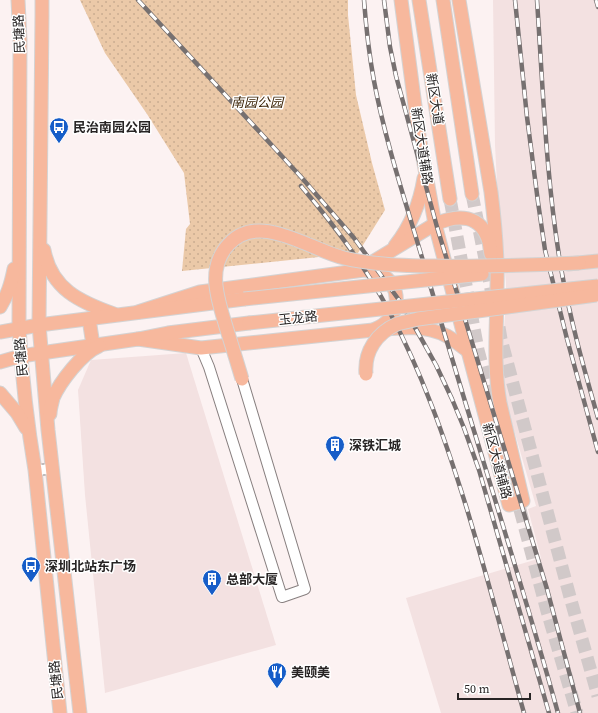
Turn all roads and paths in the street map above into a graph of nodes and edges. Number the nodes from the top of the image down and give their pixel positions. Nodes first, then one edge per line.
1 (18, 0) edge
2 (42, 0) edge
3 (401, 0) edge
4 (419, 0) edge
5 (443, 0) edge
6 (459, 0) edge
7 (425, 171) junction
8 (472, 194) tunnel mouth
9 (450, 199) tunnel mouth
10 (435, 224) junction
11 (40, 228) junction
12 (19, 240) junction
13 (388, 254) junction
14 (598, 261) edge
15 (579, 263) junction
16 (357, 271) junction
17 (497, 285) junction
18 (598, 286) edge
19 (598, 295) edge
20 (0, 307) edge
21 (138, 312) junction
22 (117, 316) junction
23 (89, 319) junction
24 (40, 325) junction
25 (19, 328) junction
26 (373, 330) junction
27 (0, 332) edge
28 (138, 339) junction
29 (97, 345) junction
30 (201, 348) junction
31 (468, 351) junction
32 (41, 353) junction
33 (20, 356) junction
34 (0, 362) edge
35 (366, 374) dead end
36 (242, 379) joint
37 (0, 393) edge
38 (48, 430) junction
39 (29, 432) junction
40 (52, 468) junction
41 (35, 470) junction
42 (60, 713) edge
43 (80, 713) edge

1 - 12 main road, 民塘路
2 - 11 main road, 民塘路
3 - 7 main road, 新区大道辅路
4 - 9 main road, 新区大道
5 - 8 main road, 新区大道
6 - 17 main road, 新区大道辅路
7 - 10 main road, 新区大道辅路
7 - 13 main road
10 - 13 main road
10 - 17 main road
10 - 31 main road, 新区大道辅路
11 - 22 main road
11 - 24 main road, 民塘路
12 - 20 main road
12 - 25 main road, 民塘路
13 - 16 main road
14 - 15 main road, 玉龙路
15 - 21 main road, 玉龙路, bridge
15 - 36 main road, bridge
16 - 21 main road
16 - 26 main road
17 - 31 main road, 新区大道辅路
18 - 28 main road, 玉龙路, bridge
19 - 35 main road, bridge
21 - 22 main road, 玉龙路
22 - 23 main road, 玉龙路
23 - 24 main road, 玉龙路
23 - 29 main road
24 - 25 main road, 玉龙路
24 - 32 main road, 民塘路
25 - 27 main road, 玉龙路
25 - 33 main road, 民塘路
26 - 30 main road
26 - 31 main road
28 - 29 main road, 玉龙路
28 - 30 main road
29 - 32 main road, 玉龙路
29 - 38 main road
30 - 36 street
32 - 33 main road, 玉龙路
32 - 38 main road, 民塘路
33 - 34 main road, 玉龙路
33 - 39 main road, 民塘路
37 - 39 main road
38 - 40 main road, 民塘路
39 - 41 main road, 民塘路
40 - 41 street
40 - 43 main road, 民塘路
41 - 42 main road, 民塘路

